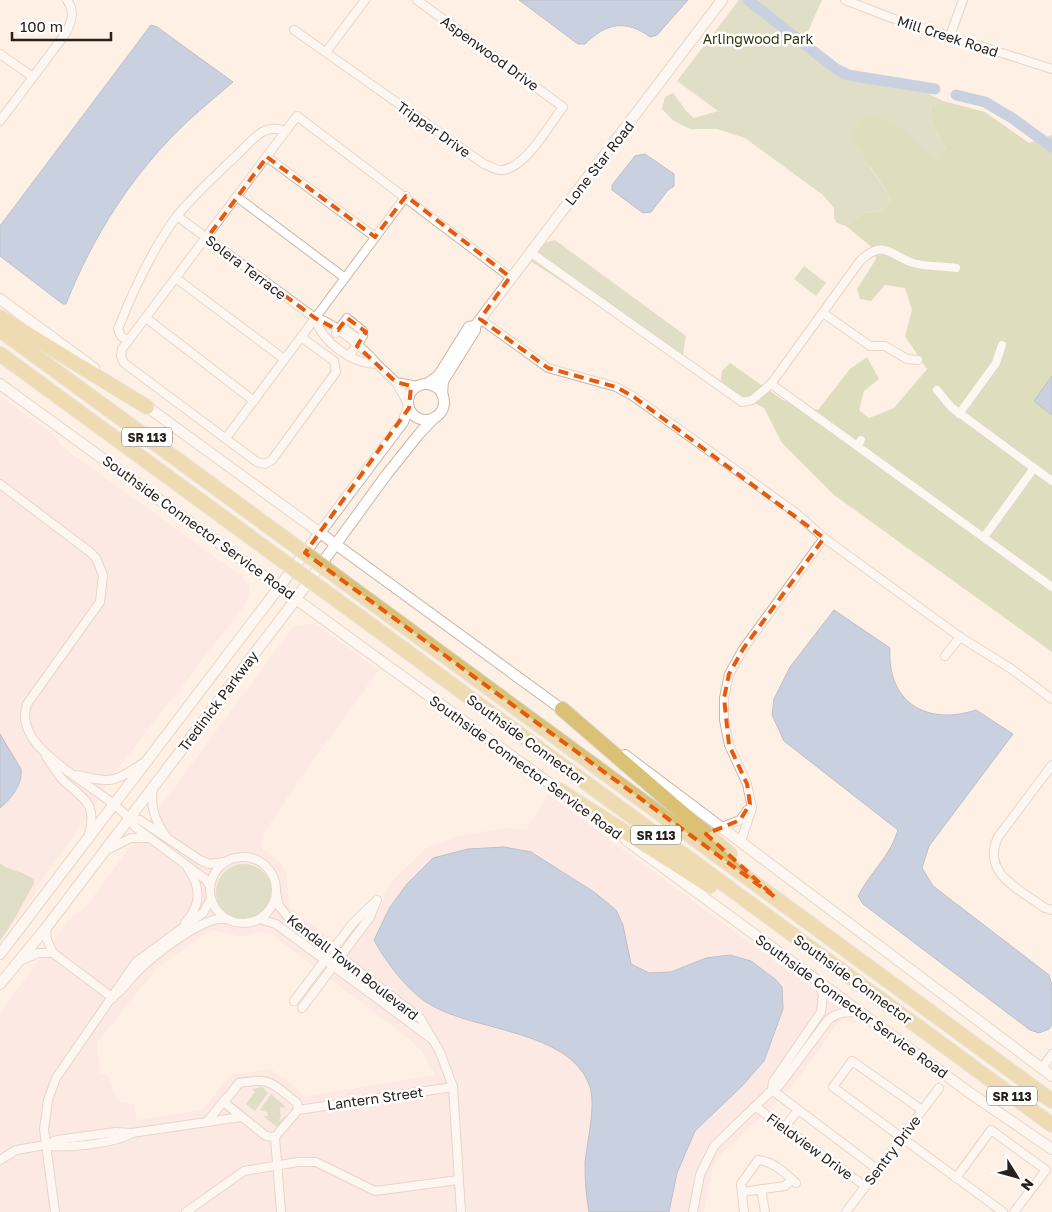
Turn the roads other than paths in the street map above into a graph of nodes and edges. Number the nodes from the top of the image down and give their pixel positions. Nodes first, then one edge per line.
1 (67, 0) edge
2 (366, 0) edge
3 (417, 0) edge
4 (722, 0) edge
5 (846, 0) edge
6 (963, 0) edge
7 (294, 30) dead end
8 (950, 36) junction
9 (326, 52) junction
10 (0, 54) edge
11 (1052, 69) edge
12 (33, 77) junction
13 (563, 107) joint
14 (0, 121) edge
15 (286, 131) junction
16 (267, 156) junction
17 (406, 196) junction
18 (237, 197) junction
19 (177, 216) junction
20 (206, 238) junction
21 (375, 238) junction
22 (530, 252) junction
23 (956, 268) dead end
24 (510, 277) junction
25 (345, 278) junction
26 (177, 279) junction
27 (0, 299) edge
28 (823, 313) junction
29 (0, 317) edge
30 (146, 318) junction
31 (315, 318) junction
32 (477, 322) junction
33 (339, 328) junction
34 (0, 330) edge
35 (301, 337) junction
36 (330, 340) junction
37 (128, 341) junction
38 (359, 343) junction
39 (1002, 345) dead end
40 (0, 354) edge
41 (349, 356) junction
42 (284, 359) junction
43 (918, 360) dead end
44 (377, 364) junction
45 (396, 382) junction
46 (0, 384) edge
47 (771, 384) junction
48 (422, 385) junction
49 (937, 390) dead end
50 (442, 394) junction
51 (254, 401) junction
52 (147, 407) junction
53 (409, 407) junction
54 (959, 414) junction
55 (435, 417) junction
56 (226, 438) junction
57 (1034, 468) junction
58 (1052, 481) edge
59 (0, 484) edge
60 (320, 533) junction
61 (984, 537) junction
62 (824, 538) junction
63 (335, 544) junction
64 (280, 586) junction
65 (1052, 587) edge
66 (297, 598) junction
67 (960, 637) junction
68 (945, 656) dead end
69 (1052, 699) edge
70 (562, 709) junction
71 (42, 750) junction
72 (148, 759) junction
73 (1052, 765) edge
74 (73, 774) junction
75 (153, 786) junction
76 (559, 790) junction
77 (114, 804) junction
78 (750, 804) junction
79 (129, 817) junction
80 (722, 827) junction
81 (149, 838) junction
82 (88, 839) junction
83 (168, 839) junction
84 (741, 841) junction
85 (103, 852) junction
86 (226, 862) junction
87 (185, 865) junction
88 (210, 886) junction
89 (276, 893) junction
90 (775, 897) junction
91 (211, 899) junction
92 (1052, 910) edge
93 (226, 919) junction
94 (260, 919) junction
95 (46, 928) junction
96 (181, 928) junction
97 (331, 952) junction
98 (53, 953) junction
99 (0, 954) edge
100 (339, 958) junction
101 (19, 961) junction
102 (324, 961) junction
103 (332, 967) junction
104 (818, 980) junction
105 (0, 984) edge
106 (113, 998) junction
107 (294, 1001) dead end
108 (302, 1008) dead end
109 (862, 1013) junction
110 (433, 1040) junction
111 (1052, 1054) edge
112 (972, 1066) junction
113 (1042, 1068) junction
114 (1052, 1076) edge
115 (453, 1086) junction
116 (939, 1088) dead end
117 (772, 1090) junction
118 (226, 1098) junction
119 (1052, 1101) edge
120 (756, 1107) junction
121 (298, 1110) junction
122 (798, 1110) junction
123 (922, 1110) junction
124 (241, 1117) junction
125 (207, 1122) junction
126 (1052, 1125) edge
127 (784, 1128) junction
128 (275, 1137) junction
129 (901, 1138) junction
130 (45, 1145) junction
131 (1052, 1149) edge
132 (0, 1160) edge
133 (278, 1165) junction
134 (877, 1169) junction
135 (956, 1178) junction
136 (458, 1180) junction
137 (865, 1186) junction
138 (761, 1189) junction
139 (742, 1192) junction
140 (55, 1212) edge
141 (186, 1212) edge
142 (280, 1212) edge
143 (462, 1212) edge
144 (693, 1212) edge
145 (744, 1212) edge
146 (765, 1212) edge
147 (846, 1212) edge
148 (1003, 1212) edge
149 (1014, 1212) edge

1 - 12 street
2 - 9 street
3 - 13 street, Aspenwood Drive
4 - 22 street, Lone Star Road
5 - 8 street, Mill Creek Road
6 - 8 street
7 - 9 street, Tripper Drive
8 - 11 street, Mill Creek Road
9 - 13 street, Tripper Drive
10 - 12 street
12 - 14 street
15 - 16 street
15 - 17 street
15 - 19 street
16 - 18 street
16 - 21 street
17 - 21 street
17 - 24 street
18 - 20 street
18 - 25 street
19 - 20 street, Solera Terrace
19 - 37 street
20 - 26 street
20 - 31 street, Solera Terrace
21 - 25 street
22 - 24 street, Lone Star Road
22 - 47 street
23 - 28 street
24 - 32 street, Lone Star Road
25 - 31 street
26 - 30 street
26 - 42 street
27 - 52 street
28 - 43 street
28 - 47 street
29 - 52 highway
30 - 37 street
30 - 51 street
31 - 33 street, Solera Terrace
31 - 35 street
31 - 36 street, Solera Terrace
32 - 48 street, Lone Star Road
32 - 50 street, Lone Star Road
32 - 62 street
33 - 36 street
33 - 38 street, Solera Terrace
33 - 38 street
34 - 90 highway, Southside Connector / SR 113, bridge
35 - 42 street
35 - 56 street
36 - 41 street, Solera Terrace
37 - 56 street
38 - 41 street
38 - 44 street, Solera Terrace
39 - 54 street
40 - 112 highway, Southside Connector / SR 113, bridge
41 - 44 street, Solera Terrace
42 - 51 street
44 - 45 street, Solera Terrace
45 - 48 street
45 - 53 street, Solera Terrace
46 - 64 street, Southside Connector Service Road
47 - 61 street
48 - 50 street
48 - 53 street
49 - 54 street
50 - 55 street
51 - 56 street
52 - 60 street
53 - 55 street
53 - 60 street, Tredinick Parkway
54 - 57 street
55 - 63 street, Tredinick Parkway
57 - 58 street
57 - 61 street
59 - 71 street
60 - 63 street
60 - 64 street, Tredinick Parkway
61 - 65 street
62 - 67 street
62 - 78 street
63 - 66 street, Tredinick Parkway
63 - 70 street
64 - 66 street, Southside Connector Service Road
64 - 72 street, Tredinick Parkway
66 - 75 street, Tredinick Parkway
66 - 76 street, Southside Connector Service Road
67 - 68 street
67 - 69 street
70 - 80 street
70 - 90 highway
71 - 74 street
71 - 82 street
72 - 74 street
72 - 77 street, Tredinick Parkway
73 - 92 street
74 - 77 street
75 - 79 street, Tredinick Parkway
75 - 83 street
76 - 104 street, Southside Connector Service Road
76 - 112 highway
77 - 79 street
77 - 82 street, Tredinick Parkway
78 - 80 street
78 - 84 street
79 - 81 street
79 - 83 street
79 - 85 street, Tredinick Parkway
80 - 84 street
81 - 85 street
81 - 87 street
82 - 99 street, Tredinick Parkway
83 - 86 street
84 - 113 street
85 - 95 street, Tredinick Parkway
86 - 88 street
86 - 89 street
87 - 88 street
87 - 96 street
88 - 91 street
89 - 94 street
89 - 97 street, Kendall Town Boulevard
90 - 119 highway, Southside Connector / SR 113
91 - 93 street
91 - 96 street
93 - 94 street
93 - 106 street
94 - 102 street, Kendall Town Boulevard
95 - 98 street
95 - 101 street, Tredinick Parkway
96 - 106 street
97 - 100 street, Kendall Town Boulevard
97 - 100 street
97 - 102 street
98 - 101 street
98 - 106 street
100 - 103 street
100 - 110 street, Kendall Town Boulevard
101 - 105 street, Tredinick Parkway
102 - 103 street, Kendall Town Boulevard
102 - 107 street
103 - 108 street
103 - 110 street, Kendall Town Boulevard
104 - 109 street, Southside Connector Service Road
104 - 117 street
106 - 130 street
109 - 117 street
109 - 131 street, Southside Connector Service Road
110 - 115 street, Kendall Town Boulevard
111 - 113 street
112 - 126 highway, Southside Connector / SR 113
113 - 114 street
115 - 121 street, Lantern Street
115 - 136 street, Kendall Town Boulevard
116 - 123 street, Sentry Drive
117 - 120 street
117 - 122 street, Fieldview Drive
118 - 121 street
118 - 124 street
118 - 125 street
120 - 127 street, Fieldview Drive
120 - 144 street
121 - 128 street
122 - 127 street
122 - 134 street, Fieldview Drive
123 - 129 street, Sentry Drive
123 - 129 street
124 - 125 street
124 - 128 street
125 - 130 street
127 - 137 street, Fieldview Drive
128 - 133 street
129 - 134 street, Sentry Drive
129 - 135 street
130 - 132 street
130 - 140 street
133 - 136 street
133 - 141 street
133 - 142 street
134 - 137 street, Sentry Drive
135 - 148 street
135 - 149 street
136 - 143 street, Kendall Town Boulevard
137 - 147 street, Sentry Drive
138 - 139 street
138 - 139 street
138 - 146 street
139 - 145 street

